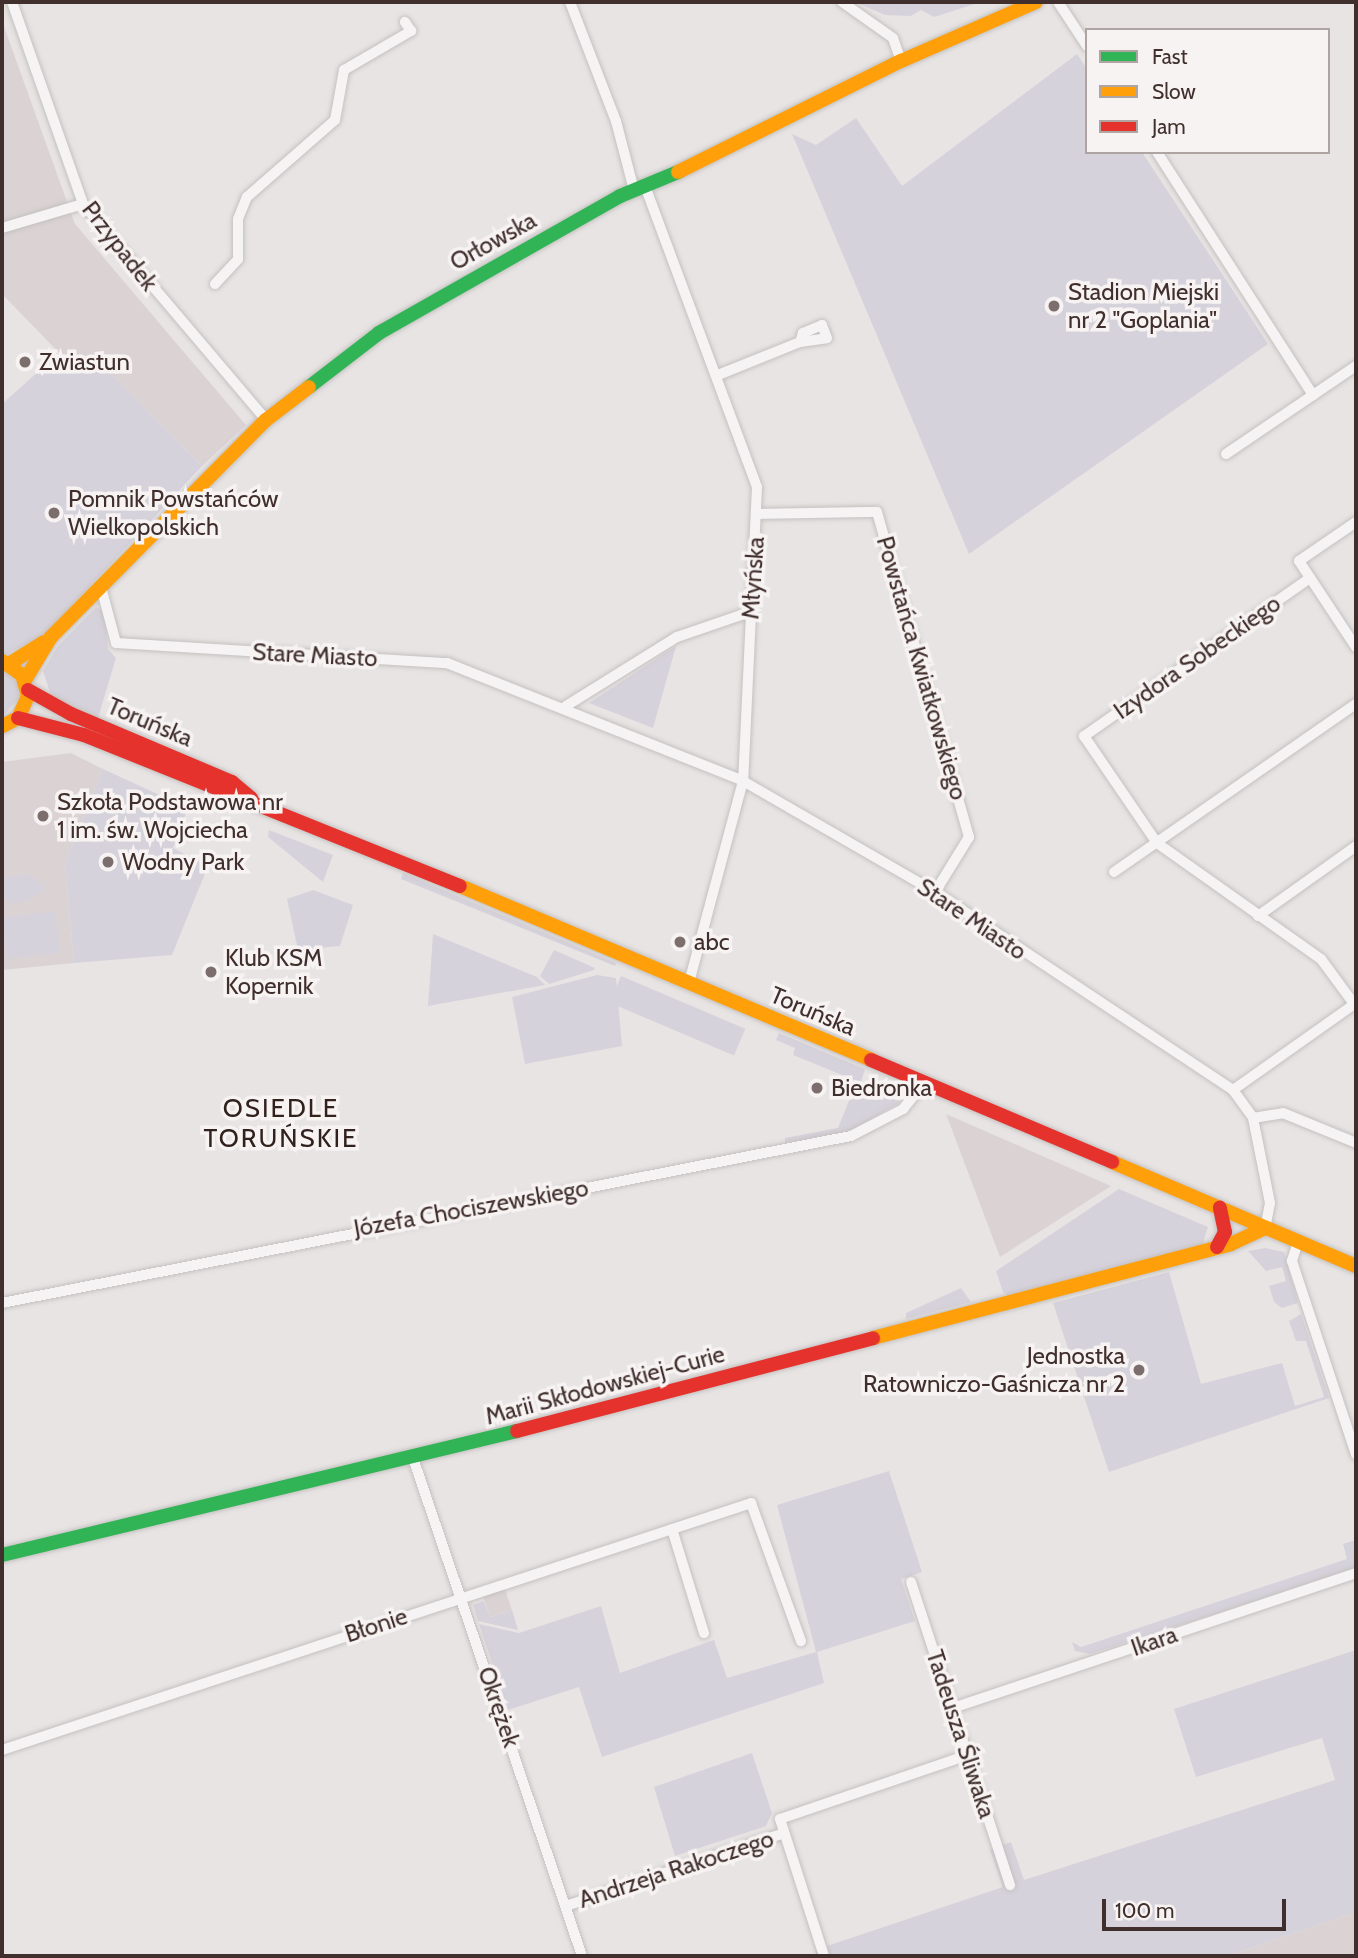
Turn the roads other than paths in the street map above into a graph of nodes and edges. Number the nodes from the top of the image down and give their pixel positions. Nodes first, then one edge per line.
1 (12, 2) edge
2 (570, 2) edge
3 (842, 2) edge
4 (1036, 2) edge
5 (1058, 2) edge
6 (405, 22) dead end
7 (1085, 43) edge
8 (901, 61) junction
9 (1158, 154) edge
10 (640, 188) junction
11 (83, 204) junction
12 (2, 228) edge
13 (215, 284) dead end
14 (800, 342) dead end
15 (1356, 366) edge
16 (718, 375) junction
17 (1313, 395) junction
18 (266, 420) junction
19 (1226, 454) dead end
20 (758, 514) junction
21 (1356, 522) edge
22 (1310, 578) junction
23 (101, 587) junction
24 (750, 612) junction
25 (51, 637) junction
26 (1356, 647) edge
27 (5, 663) edge
28 (27, 685) junction
29 (1356, 704) edge
30 (566, 706) junction
31 (18, 718) junction
32 (2, 726) edge
33 (743, 781) junction
34 (252, 799) junction
35 (1157, 843) junction
36 (1356, 846) edge
37 (1114, 872) dead end
38 (935, 891) junction
39 (1258, 916) junction
40 (689, 983) junction
41 (1355, 1003) edge
42 (924, 1083) junction
43 (1233, 1090) junction
44 (1253, 1118) junction
45 (1356, 1143) edge
46 (1220, 1208) junction
47 (1265, 1228) junction
48 (1298, 1242) junction
49 (1217, 1247) junction
50 (1356, 1266) edge
51 (2, 1303) edge
52 (1356, 1455) edge
53 (413, 1458) junction
54 (672, 1530) junction
55 (2, 1555) edge
56 (1356, 1573) edge
57 (911, 1582) dead end
58 (462, 1597) junction
59 (704, 1633) dead end
60 (801, 1641) dead end
61 (953, 1708) junction
62 (2, 1750) edge
63 (968, 1755) junction
64 (784, 1833) junction
65 (1010, 1885) dead end
66 (566, 1906) junction
67 (582, 1956) edge
68 (824, 1956) edge

1 - 11 street, Przypadek
2 - 10 street, Młyńska
3 - 8 street
4 - 8 street, Orłowska
5 - 7 street
6 - 13 street
8 - 10 street, Orłowska
9 - 17 street
10 - 16 street, Młyńska
10 - 18 street, Orłowska
11 - 12 street
11 - 18 street, Przypadek
14 - 16 street
15 - 17 street
16 - 20 street, Młyńska
17 - 19 street
18 - 23 street, Orłowska
20 - 24 street, Młyńska
20 - 38 street, Powstańca Kwiatkowskiego
21 - 22 street
22 - 26 street
22 - 35 street, Izydora Sobeckiego
23 - 25 street, Orłowska
23 - 30 street, Stare Miasto
24 - 30 street
24 - 33 street, Młyńska
25 - 27 street, Orłowska
25 - 28 street, Orłowska
27 - 28 street, Toruńska
28 - 31 street, Orłowska
28 - 34 street, Toruńska
29 - 35 street
30 - 33 street, Stare Miasto
31 - 32 street
31 - 34 street, Toruńska
33 - 38 street, Stare Miasto
33 - 40 street, Młyńska
34 - 40 street, Toruńska
35 - 37 street
35 - 39 street
36 - 39 street
38 - 43 street, Stare Miasto
39 - 41 street
40 - 42 street, Toruńska
41 - 43 street
42 - 46 street, Toruńska
42 - 51 street, Józefa Chociszewskiego
43 - 44 street, Stare Miasto
44 - 45 street
44 - 47 street, Stare Miasto
46 - 47 street, Toruńska
46 - 49 street
47 - 48 street, Toruńska
47 - 49 street, Marii Skłodowskiej-Curie
48 - 50 street, Toruńska
48 - 52 street
49 - 53 street, Marii Skłodowskiej-Curie
53 - 55 street, Marii Skłodowskiej-Curie
53 - 58 street, Okrężek
54 - 58 street, Błonie
54 - 59 street
54 - 60 street, Błonie
56 - 61 street, Ikara
57 - 61 street, Tadeusza Śliwaka
58 - 62 street, Błonie
58 - 66 street, Okrężek
61 - 63 street, Tadeusza Śliwaka
63 - 64 street, Andrzeja Rakoczego
63 - 65 street, Tadeusza Śliwaka
64 - 66 street, Andrzeja Rakoczego
64 - 68 street
66 - 67 street, Okrężek

